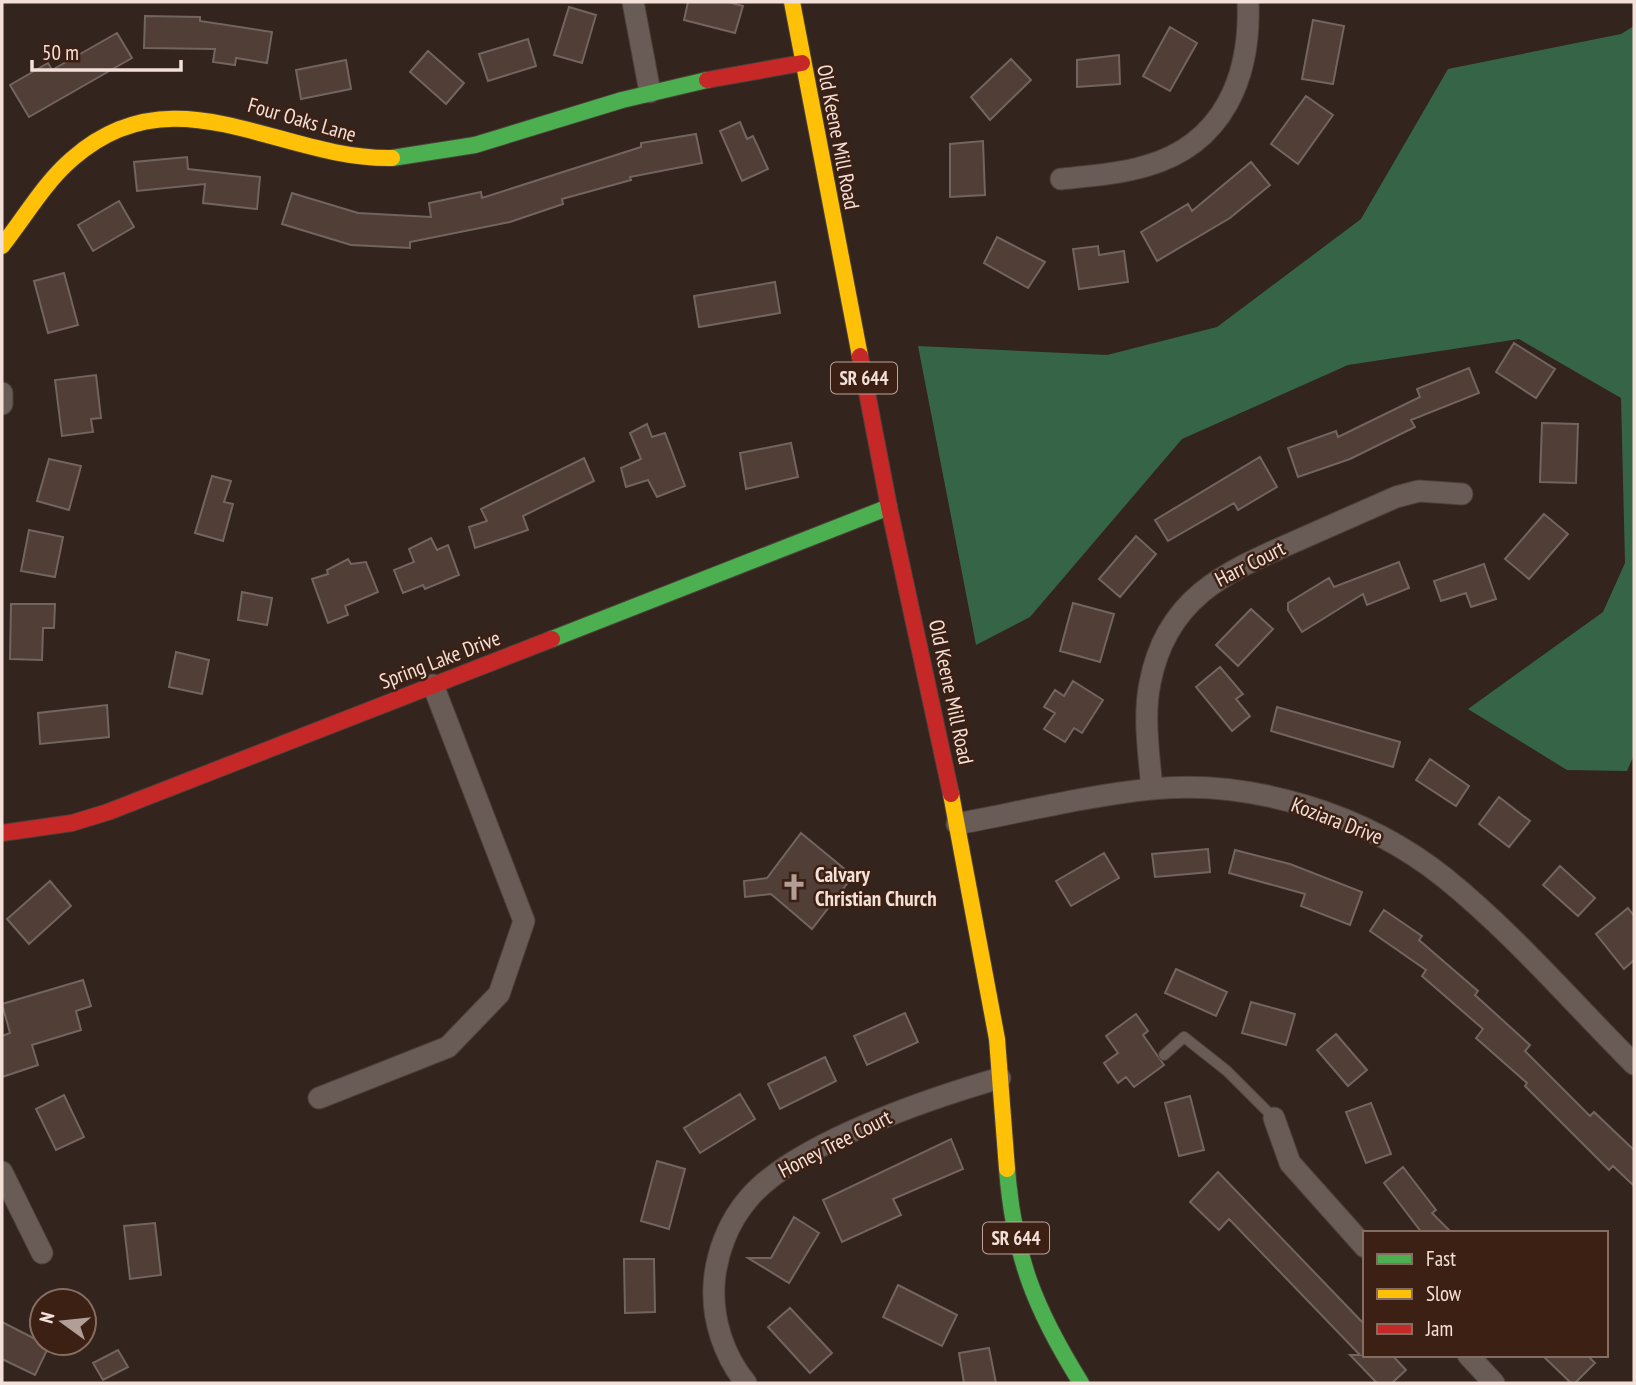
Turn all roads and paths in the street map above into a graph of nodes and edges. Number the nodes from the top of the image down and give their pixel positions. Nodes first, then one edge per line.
1 (633, 2) edge
2 (792, 2) edge
3 (1248, 2) edge
4 (802, 63) junction
5 (650, 92) junction
6 (1061, 179) dead end
7 (2, 246) edge
8 (2, 393) edge
9 (2, 404) edge
10 (1462, 494) dead end
11 (889, 507) junction
12 (433, 685) junction
13 (1152, 789) junction
14 (957, 824) junction
15 (2, 833) edge
16 (1164, 1055) dead end
17 (1634, 1064) edge
18 (1000, 1078) junction
19 (319, 1098) dead end
20 (1274, 1118) joint
21 (2, 1172) edge
22 (1363, 1245) edge
23 (42, 1253) dead end
24 (1470, 1357) edge
25 (747, 1383) edge
26 (1081, 1383) edge
27 (1494, 1383) edge

1 - 5 street
2 - 4 street, Old Keene Mill Road / SR 644
3 - 6 street
4 - 5 street, Four Oaks Lane
4 - 11 street, Old Keene Mill Road / SR 644
5 - 7 street, Four Oaks Lane
8 - 9 street
10 - 13 street, Harr Court
11 - 12 street, Spring Lake Drive
11 - 14 street, Old Keene Mill Road / SR 644
12 - 15 street, Spring Lake Drive
12 - 19 street
13 - 14 street, Koziara Drive
13 - 17 street, Koziara Drive
14 - 18 street, Old Keene Mill Road / SR 644
16 - 20 lane
18 - 25 street, Honey Tree Court
18 - 26 street, Old Keene Mill Road / SR 644
20 - 22 street
21 - 23 street
24 - 27 street

